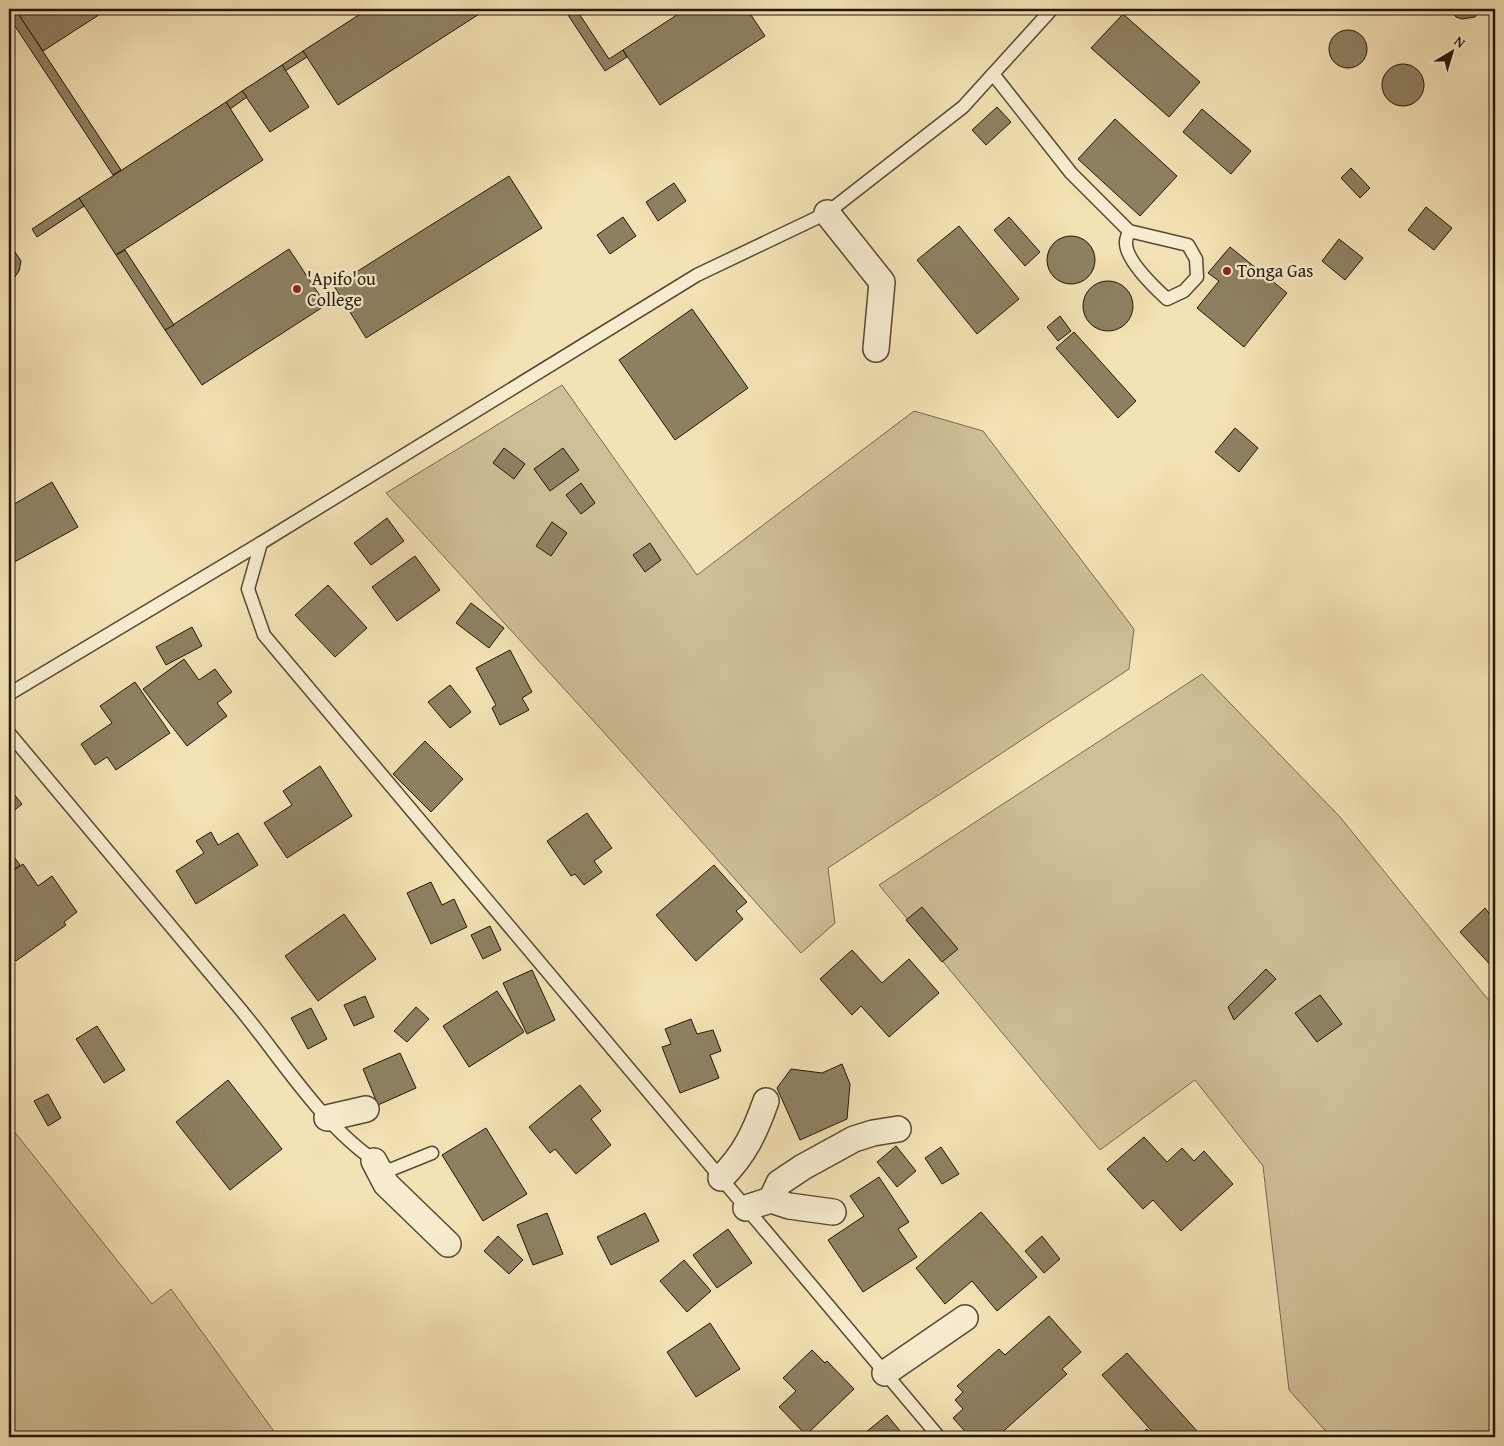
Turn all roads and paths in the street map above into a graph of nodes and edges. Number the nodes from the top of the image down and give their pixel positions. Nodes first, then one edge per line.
1 (1052, 9) edge
2 (993, 74) junction
3 (827, 213) junction
4 (1129, 231) junction
5 (876, 349) dead end
6 (261, 543) junction
7 (9, 694) edge
8 (9, 734) edge
9 (766, 1101) dead end
10 (366, 1109) dead end
11 (327, 1118) junction
12 (898, 1129) dead end
13 (432, 1153) dead end
14 (374, 1161) junction
15 (721, 1178) junction
16 (771, 1200) junction
17 (746, 1208) junction
18 (833, 1212) dead end
19 (448, 1244) dead end
20 (965, 1318) dead end
21 (885, 1373) junction
22 (939, 1437) edge

1 - 2 lane
2 - 3 lane
2 - 4 lane
3 - 5 street
3 - 6 lane
4 - 4 lane
6 - 7 lane
6 - 15 lane
8 - 11 lane
9 - 15 street
10 - 11 street
11 - 14 lane
12 - 16 street
13 - 14 lane
14 - 19 street
15 - 17 lane
16 - 17 street
16 - 18 street
17 - 21 lane
20 - 21 street
21 - 22 lane

